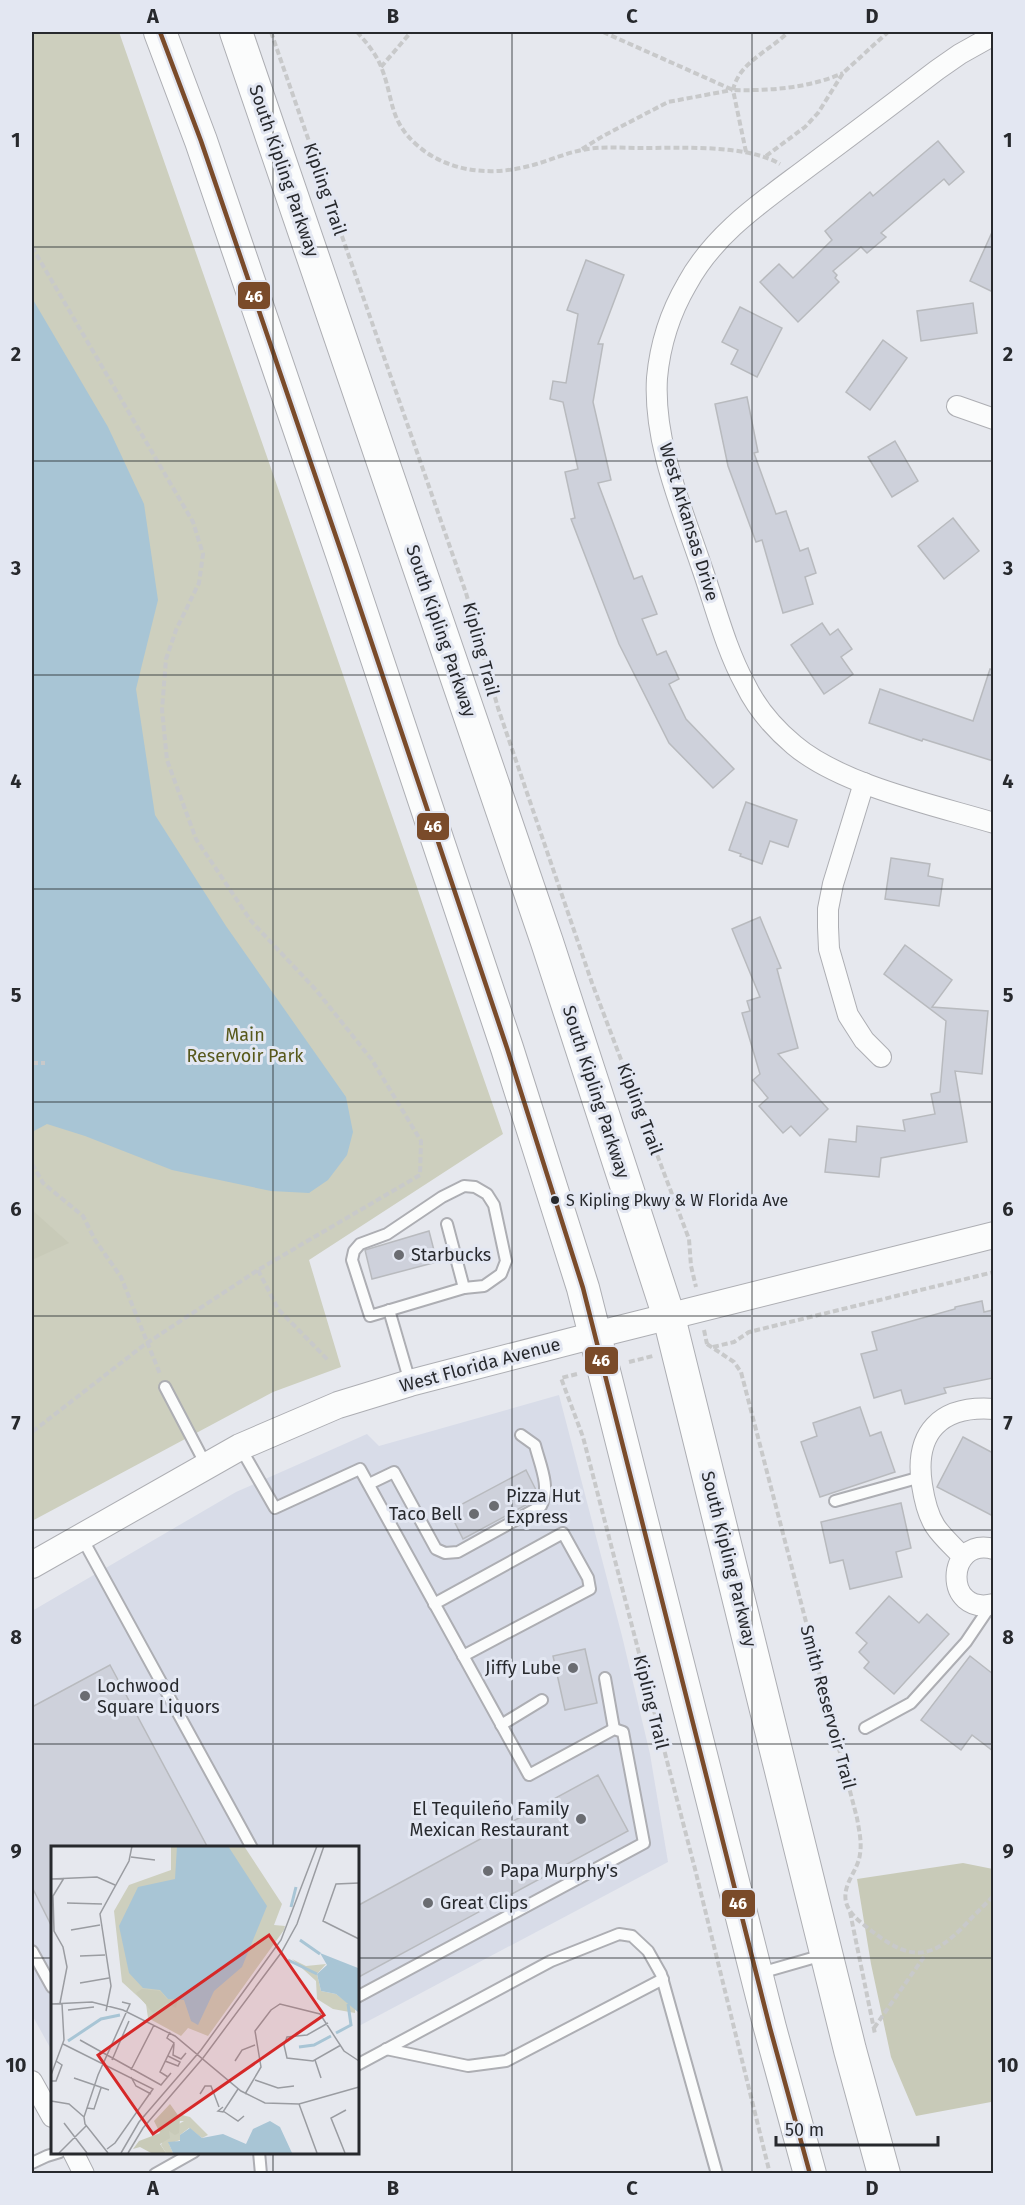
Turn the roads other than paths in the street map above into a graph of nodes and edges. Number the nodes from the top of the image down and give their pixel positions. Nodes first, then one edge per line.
1 (160, 32) edge
2 (236, 32) edge
3 (993, 35) edge
4 (957, 406) dead end
5 (993, 419) edge
6 (864, 783) junction
7 (993, 823) edge
8 (881, 1057) dead end
9 (447, 1224) dead end
10 (993, 1235) edge
11 (464, 1288) junction
12 (389, 1310) junction
13 (669, 1317) junction
14 (596, 1335) junction
15 (410, 1383) junction
16 (165, 1387) road end
17 (993, 1409) edge
18 (521, 1435) dead end
19 (240, 1447) junction
20 (206, 1465) junction
21 (921, 1477) junction
22 (369, 1484) junction
23 (836, 1502) dead end
24 (81, 1536) junction
25 (993, 1549) edge
26 (963, 1557) junction
27 (32, 1565) edge
28 (434, 1604) junction
29 (992, 1604) edge
30 (463, 1656) junction
31 (605, 1678) dead end
32 (542, 1700) dead end
33 (501, 1725) junction
34 (865, 1728) dead end
35 (614, 1729) junction
36 (251, 1846) edge
37 (32, 1951) edge
38 (827, 1954) junction
39 (756, 1973) junction
40 (663, 1979) junction
41 (51, 1985) edge
42 (358, 1996) edge
43 (386, 2049) junction
44 (358, 2064) edge
45 (32, 2080) edge
46 (51, 2115) edge
47 (54, 2154) edge
48 (74, 2154) edge
49 (190, 2154) edge
50 (259, 2154) edge
51 (32, 2163) edge
52 (84, 2174) edge
53 (155, 2174) edge
54 (261, 2174) edge
55 (717, 2174) edge
56 (810, 2174) edge
57 (884, 2174) edge

1 - 14 main road
2 - 13 main road, South Kipling Parkway
3 - 6 street, West Arkansas Drive
4 - 5 street
6 - 7 street, West Arkansas Drive
6 - 8 street
9 - 11 lane
10 - 13 street, West Florida Avenue
11 - 12 lane
11 - 12 lane
12 - 15 lane
13 - 14 street, West Florida Avenue
13 - 38 main road, South Kipling Parkway
14 - 15 street, West Florida Avenue
14 - 39 main road
15 - 19 street, West Florida Avenue
16 - 20 lane
17 - 21 street
18 - 22 lane
19 - 20 street, West Florida Avenue
19 - 22 lane
20 - 24 street, West Florida Avenue
21 - 23 lane
21 - 26 street
22 - 28 lane
24 - 27 street, West Florida Avenue
24 - 36 lane
25 - 26 street
26 - 29 street
28 - 30 lane
28 - 30 lane
29 - 34 lane
30 - 33 lane
31 - 35 lane
32 - 33 lane
33 - 35 lane
35 - 42 lane
37 - 41 lane
38 - 39 lane
38 - 57 main road, South Kipling Parkway
39 - 56 main road
40 - 43 lane
40 - 43 lane
40 - 55 lane
43 - 44 lane
45 - 46 street
47 - 51 lane
48 - 52 street
49 - 53 lane
50 - 54 lane

